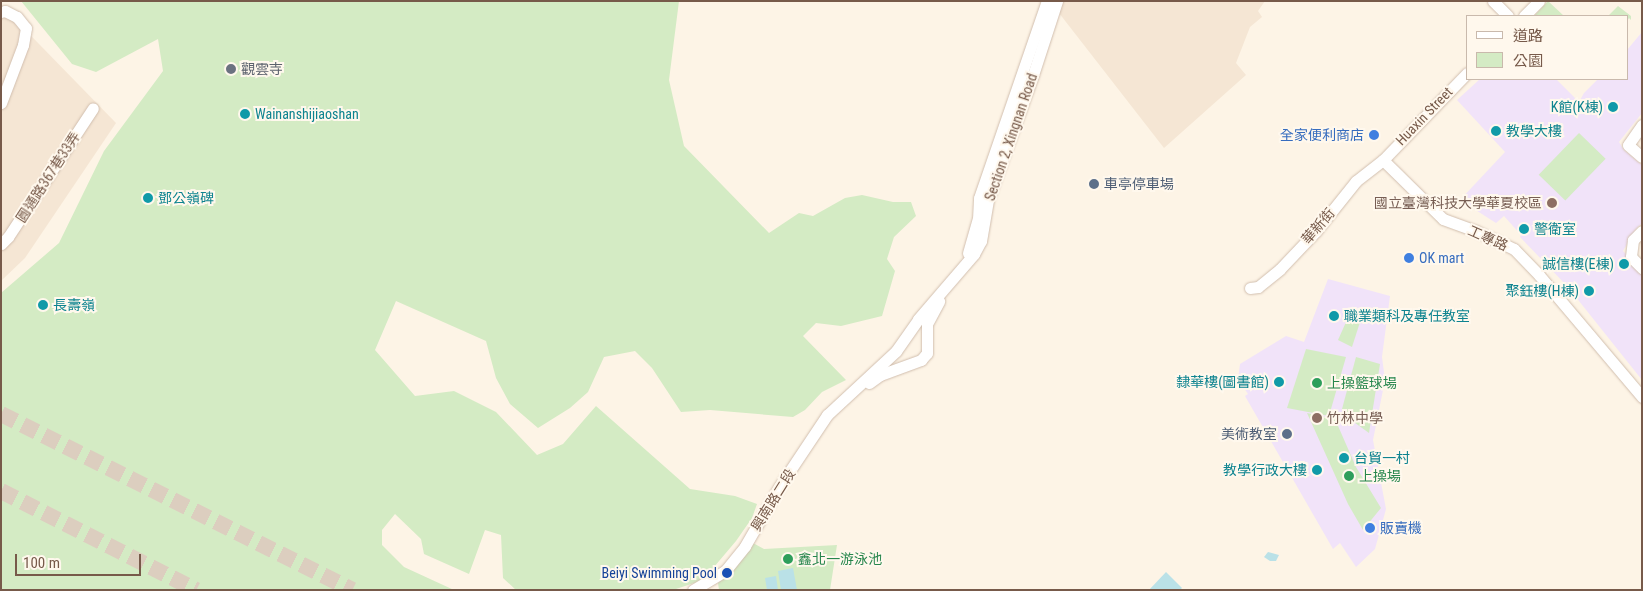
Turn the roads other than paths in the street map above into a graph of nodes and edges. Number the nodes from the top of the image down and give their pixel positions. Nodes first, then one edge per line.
1 (1047, 1) edge
2 (1057, 1) edge
3 (1493, 1) edge
4 (1539, 1) edge
5 (1, 12) edge
6 (1507, 15) edge
7 (1525, 15) edge
8 (1466, 74) edge
9 (1, 103) edge
10 (93, 108) dead end
11 (1642, 125) edge
12 (1642, 157) edge
13 (1383, 160) junction
14 (1642, 231) edge
15 (1, 244) edge
16 (961, 268) junction
17 (1642, 268) edge
18 (950, 281) junction
19 (1250, 288) dead end
20 (1642, 397) edge
21 (844, 398) junction
22 (692, 590) edge

1 - 16 street, Section 2, Xingnan Road
2 - 16 street, Section 2, Xingnan Road
3 - 6 street
4 - 7 street
5 - 9 street
8 - 13 street, Huaxin Street
10 - 15 street, 圓通路367巷33弄
11 - 12 street
13 - 19 street, 華新街
13 - 20 street, 工專路
14 - 17 street
16 - 18 street, Section 2, Xingnan Road
18 - 21 street, Section 2, Xingnan Road
18 - 21 street, Section 2, Xingnan Road
21 - 22 street, 興南路二段

